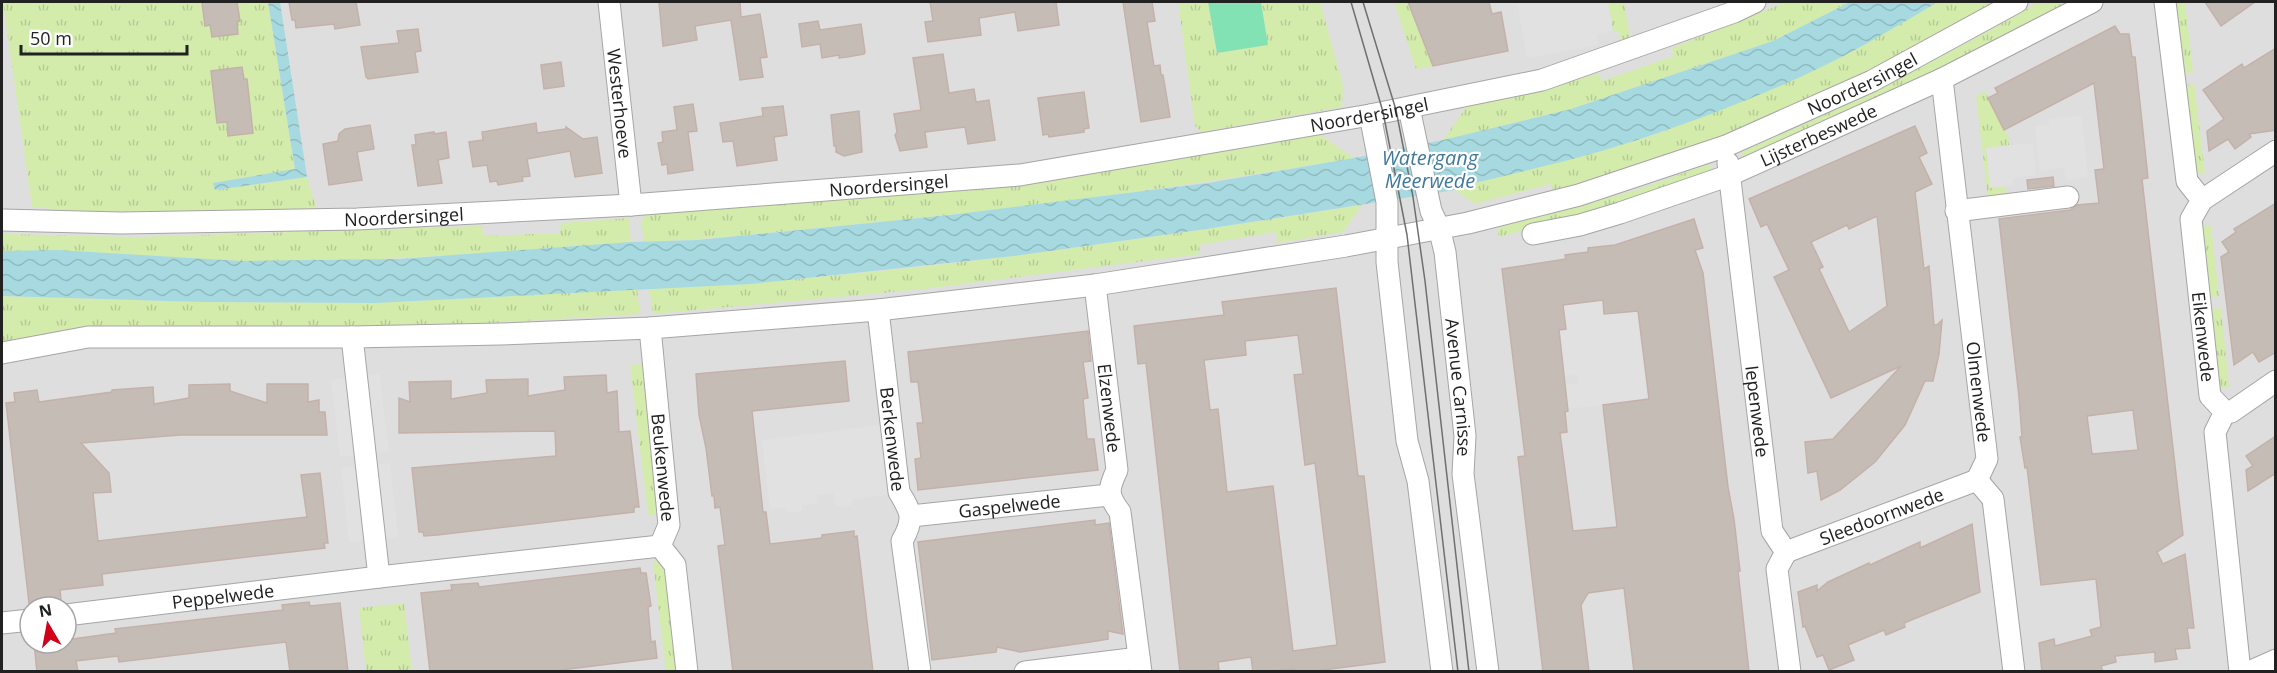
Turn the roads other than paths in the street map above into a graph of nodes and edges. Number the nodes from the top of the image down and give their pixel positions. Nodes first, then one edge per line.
1 (609, 2) edge
2 (1755, 2) edge
3 (2018, 2) edge
4 (2092, 2) edge
5 (2165, 2) edge
6 (1942, 79) junction
7 (1409, 108) junction
8 (1370, 115) junction
9 (1726, 147) junction
10 (2276, 151) edge
11 (1730, 175) junction
12 (2068, 197) dead end
13 (2202, 200) junction
14 (631, 205) junction
15 (1956, 211) junction
16 (2, 220) edge
17 (1439, 228) junction
18 (1533, 234) dead end
19 (1386, 239) junction
20 (1095, 285) junction
21 (878, 310) junction
22 (650, 328) junction
23 (352, 337) junction
24 (2, 353) edge
25 (2276, 381) edge
26 (2225, 412) junction
27 (1977, 480) junction
28 (1109, 495) junction
29 (911, 516) junction
30 (660, 546) junction
31 (1786, 552) junction
32 (379, 577) junction
33 (78, 614) edge
34 (18, 621) edge
35 (2, 623) edge
36 (2276, 660) edge
37 (1140, 665) edge
38 (687, 672) edge
39 (920, 672) edge
40 (1025, 672) edge
41 (1442, 672) edge
42 (1488, 672) edge
43 (1790, 672) edge
44 (2014, 672) edge
45 (2240, 672) edge
46 (2249, 672) edge

1 - 14 street, Westerhoeve
2 - 7 street, Noordersingel
3 - 9 street, Noordersingel
4 - 6 street, Lijsterbeswede
5 - 13 street
6 - 11 street, Lijsterbeswede
6 - 15 street, Olmenwede
7 - 8 street, Noordersingel
7 - 17 street, Avenue Carnisse
8 - 14 street, Noordersingel
8 - 19 street
9 - 11 street, Iepenwede
9 - 17 street, Noordersingel
10 - 13 street
11 - 18 street, Lijsterbeswede
11 - 31 street, Iepenwede
12 - 15 street
13 - 26 street, Eikenwede
14 - 16 street, Noordersingel
15 - 27 street, Olmenwede
17 - 19 street, Noordersingel
17 - 42 street, Avenue Carnisse
19 - 20 street, Noordersingel
19 - 41 street
20 - 21 street, Noordersingel
20 - 28 street, Elzenwede
21 - 22 street, Noordersingel
21 - 29 street, Berkenwede
22 - 23 street, Noordersingel
22 - 30 street, Beukenwede
23 - 24 street, Noordersingel
23 - 32 street
25 - 26 street
26 - 45 street
27 - 31 street, Sleedoornwede
27 - 44 street
28 - 29 street, Gaspelwede
28 - 37 street
29 - 39 street, Berkenwede
30 - 32 street, Peppelwede
30 - 38 street, Beukenwede
31 - 43 street
32 - 33 street, Peppelwede
34 - 35 street
36 - 46 street
37 - 40 street

